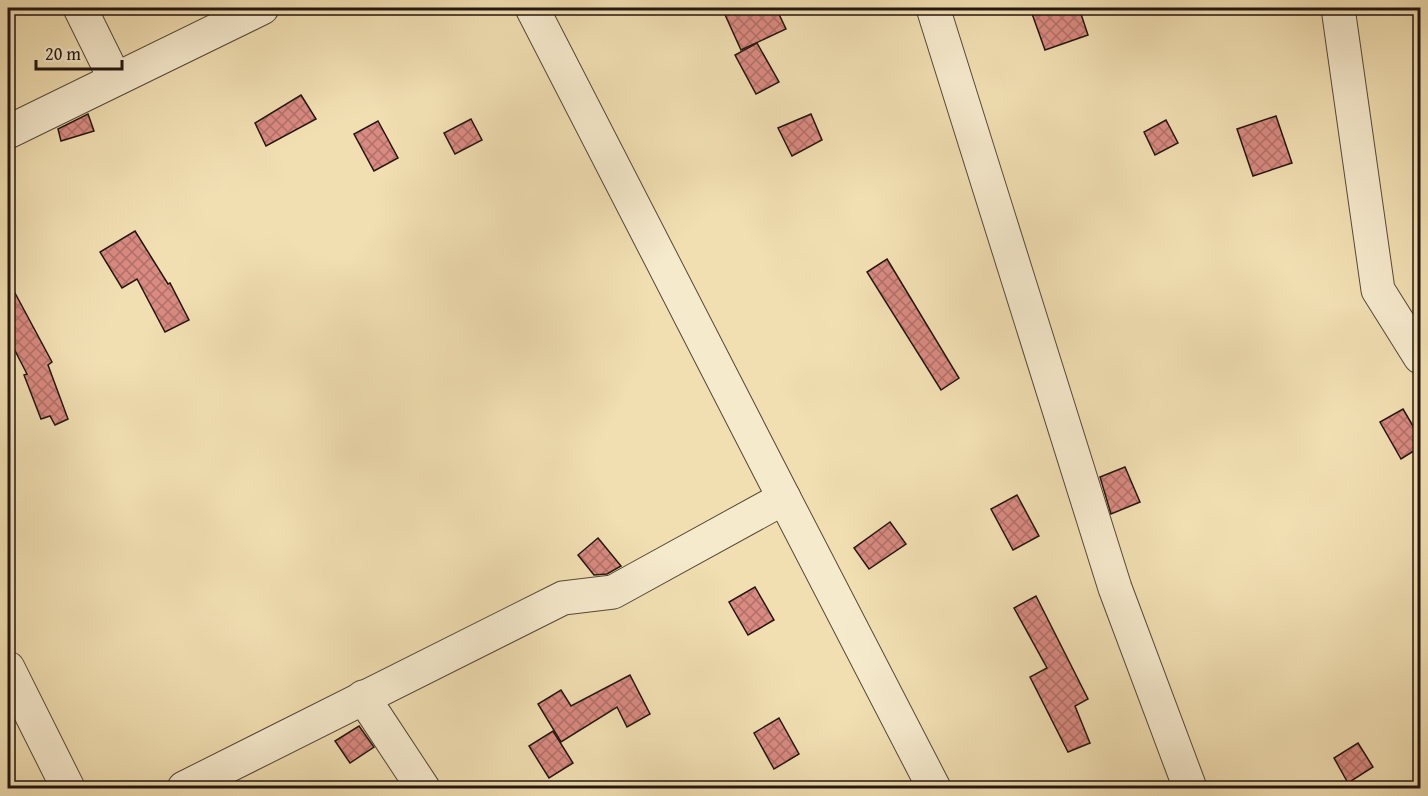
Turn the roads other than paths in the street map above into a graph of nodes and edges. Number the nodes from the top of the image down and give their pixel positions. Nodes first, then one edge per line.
1 (80, 8) edge
2 (262, 8) edge
3 (532, 8) edge
4 (933, 8) edge
5 (1338, 8) edge
6 (115, 79) junction
7 (8, 132) edge
8 (1420, 357) edge
9 (784, 498) junction
10 (8, 668) edge
11 (363, 697) junction
12 (68, 789) edge
13 (184, 789) edge
14 (423, 789) edge
15 (934, 789) edge
16 (1190, 789) edge

1 - 6 street
2 - 6 street
3 - 9 street
4 - 16 street
5 - 8 street
6 - 7 street
9 - 11 street
9 - 15 street
10 - 12 street
11 - 13 street
11 - 14 street

